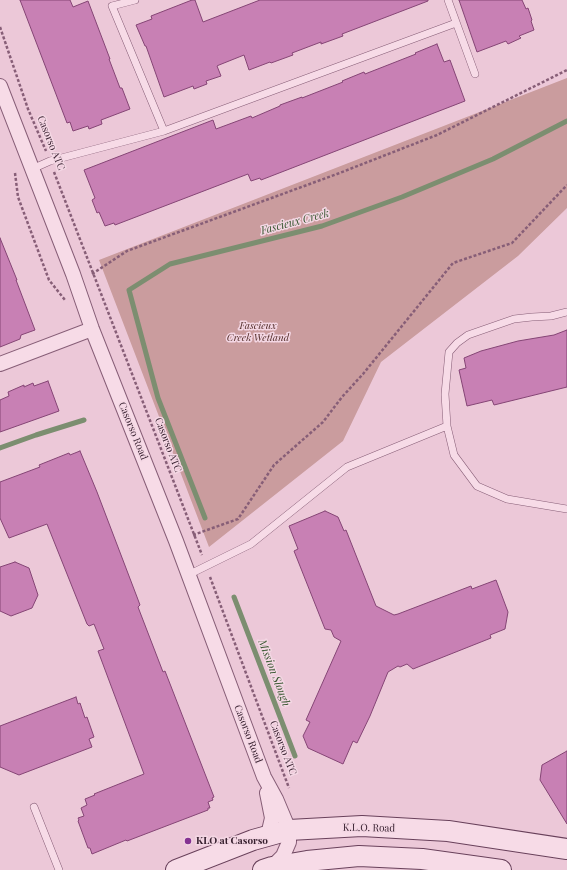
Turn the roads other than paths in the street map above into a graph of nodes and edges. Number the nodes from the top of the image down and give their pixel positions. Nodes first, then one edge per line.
1 (135, 0) edge
2 (448, 0) edge
3 (111, 3) edge
4 (456, 23) junction
5 (475, 74) dead end
6 (0, 86) edge
7 (3, 105) edge
8 (164, 130) junction
9 (32, 169) junction
10 (567, 312) edge
11 (92, 329) junction
12 (0, 364) edge
13 (447, 426) junction
14 (567, 510) edge
15 (188, 575) junction
16 (264, 776) junction
17 (34, 807) dead end
18 (289, 830) junction
19 (268, 835) junction
20 (567, 849) edge
21 (431, 865) edge
22 (267, 869) edge
23 (59, 870) edge
24 (176, 870) edge
25 (501, 870) edge

1 - 3 lane
2 - 4 lane
3 - 8 lane
4 - 5 lane
4 - 8 lane
6 - 7 street, Casorso Road
7 - 9 street, Casorso Road
8 - 9 lane
9 - 11 street, Casorso Road
10 - 13 lane
11 - 12 street
11 - 15 street, Casorso Road
13 - 14 lane
13 - 15 lane
15 - 16 street, Casorso Road
16 - 18 street, Casorso Road
16 - 19 street, Casorso Road
17 - 23 lane
18 - 19 main road, K.L.O. Road
18 - 20 main road, K.L.O. Road
18 - 22 street
19 - 24 main road, K.L.O. Road
21 - 22 main road
21 - 25 main road

